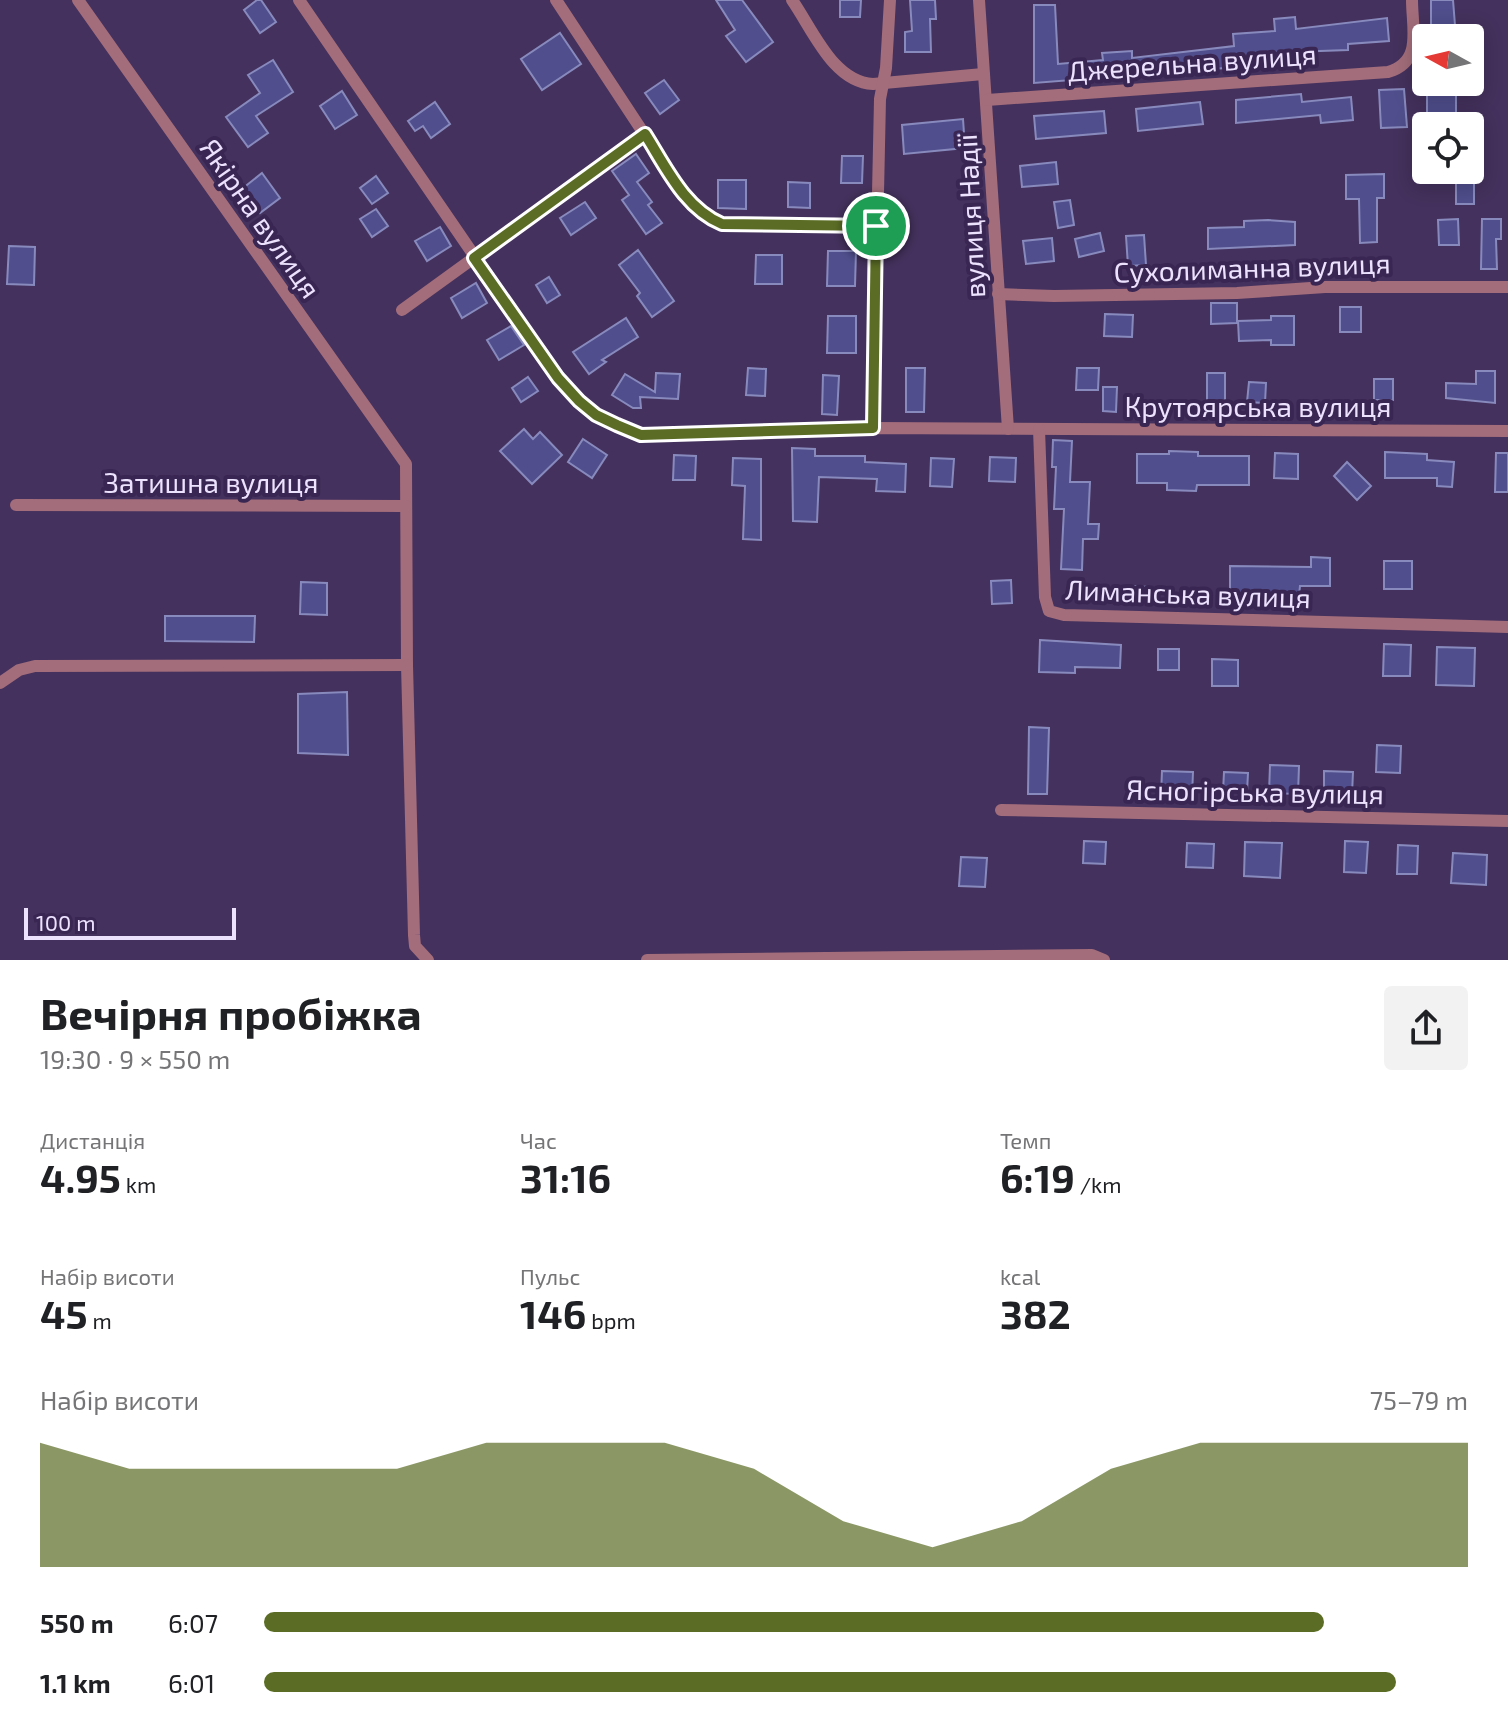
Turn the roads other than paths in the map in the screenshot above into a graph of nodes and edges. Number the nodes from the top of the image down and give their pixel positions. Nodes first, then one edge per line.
1 (78, 0) edge
2 (299, 0) edge
3 (556, 0) edge
4 (792, 0) edge
5 (890, 0) edge
6 (979, 0) edge
7 (1412, 0) edge
8 (983, 74) junction
9 (882, 84) junction
10 (987, 100) junction
11 (645, 134) junction
12 (876, 226) junction
13 (474, 258) junction
14 (1508, 287) edge
15 (998, 294) junction
16 (402, 310) dead end
17 (873, 428) junction
18 (1008, 429) junction
19 (1039, 429) junction
20 (1508, 431) edge
21 (16, 505) dead end
22 (406, 506) junction
23 (1508, 627) edge
24 (407, 665) junction
25 (0, 683) edge
26 (1001, 810) dead end
27 (1508, 821) edge
28 (428, 960) edge
29 (647, 960) edge
30 (1104, 960) edge

1 - 22 street, Якірна вулиця
2 - 13 street, Крутоярська вулиця
3 - 11 street
4 - 9 street
5 - 9 street
6 - 8 street, вулиця Надії
7 - 10 street, Джерельна вулиця
8 - 9 street
8 - 10 street, вулиця Надії
9 - 12 street
10 - 15 street, вулиця Надії
11 - 12 street
11 - 13 street
12 - 17 street
13 - 16 street
13 - 17 street, Крутоярська вулиця
14 - 15 street, Сухолиманна вулиця
15 - 18 street, вулиця Надії
17 - 18 street, Крутоярська вулиця
18 - 19 street, Крутоярська вулиця
19 - 20 street, Крутоярська вулиця
19 - 23 street, Лиманська вулиця
21 - 22 street, Затишна вулиця
22 - 24 street
24 - 25 street
24 - 28 street
26 - 27 street, Ясногірська вулиця
29 - 30 street

